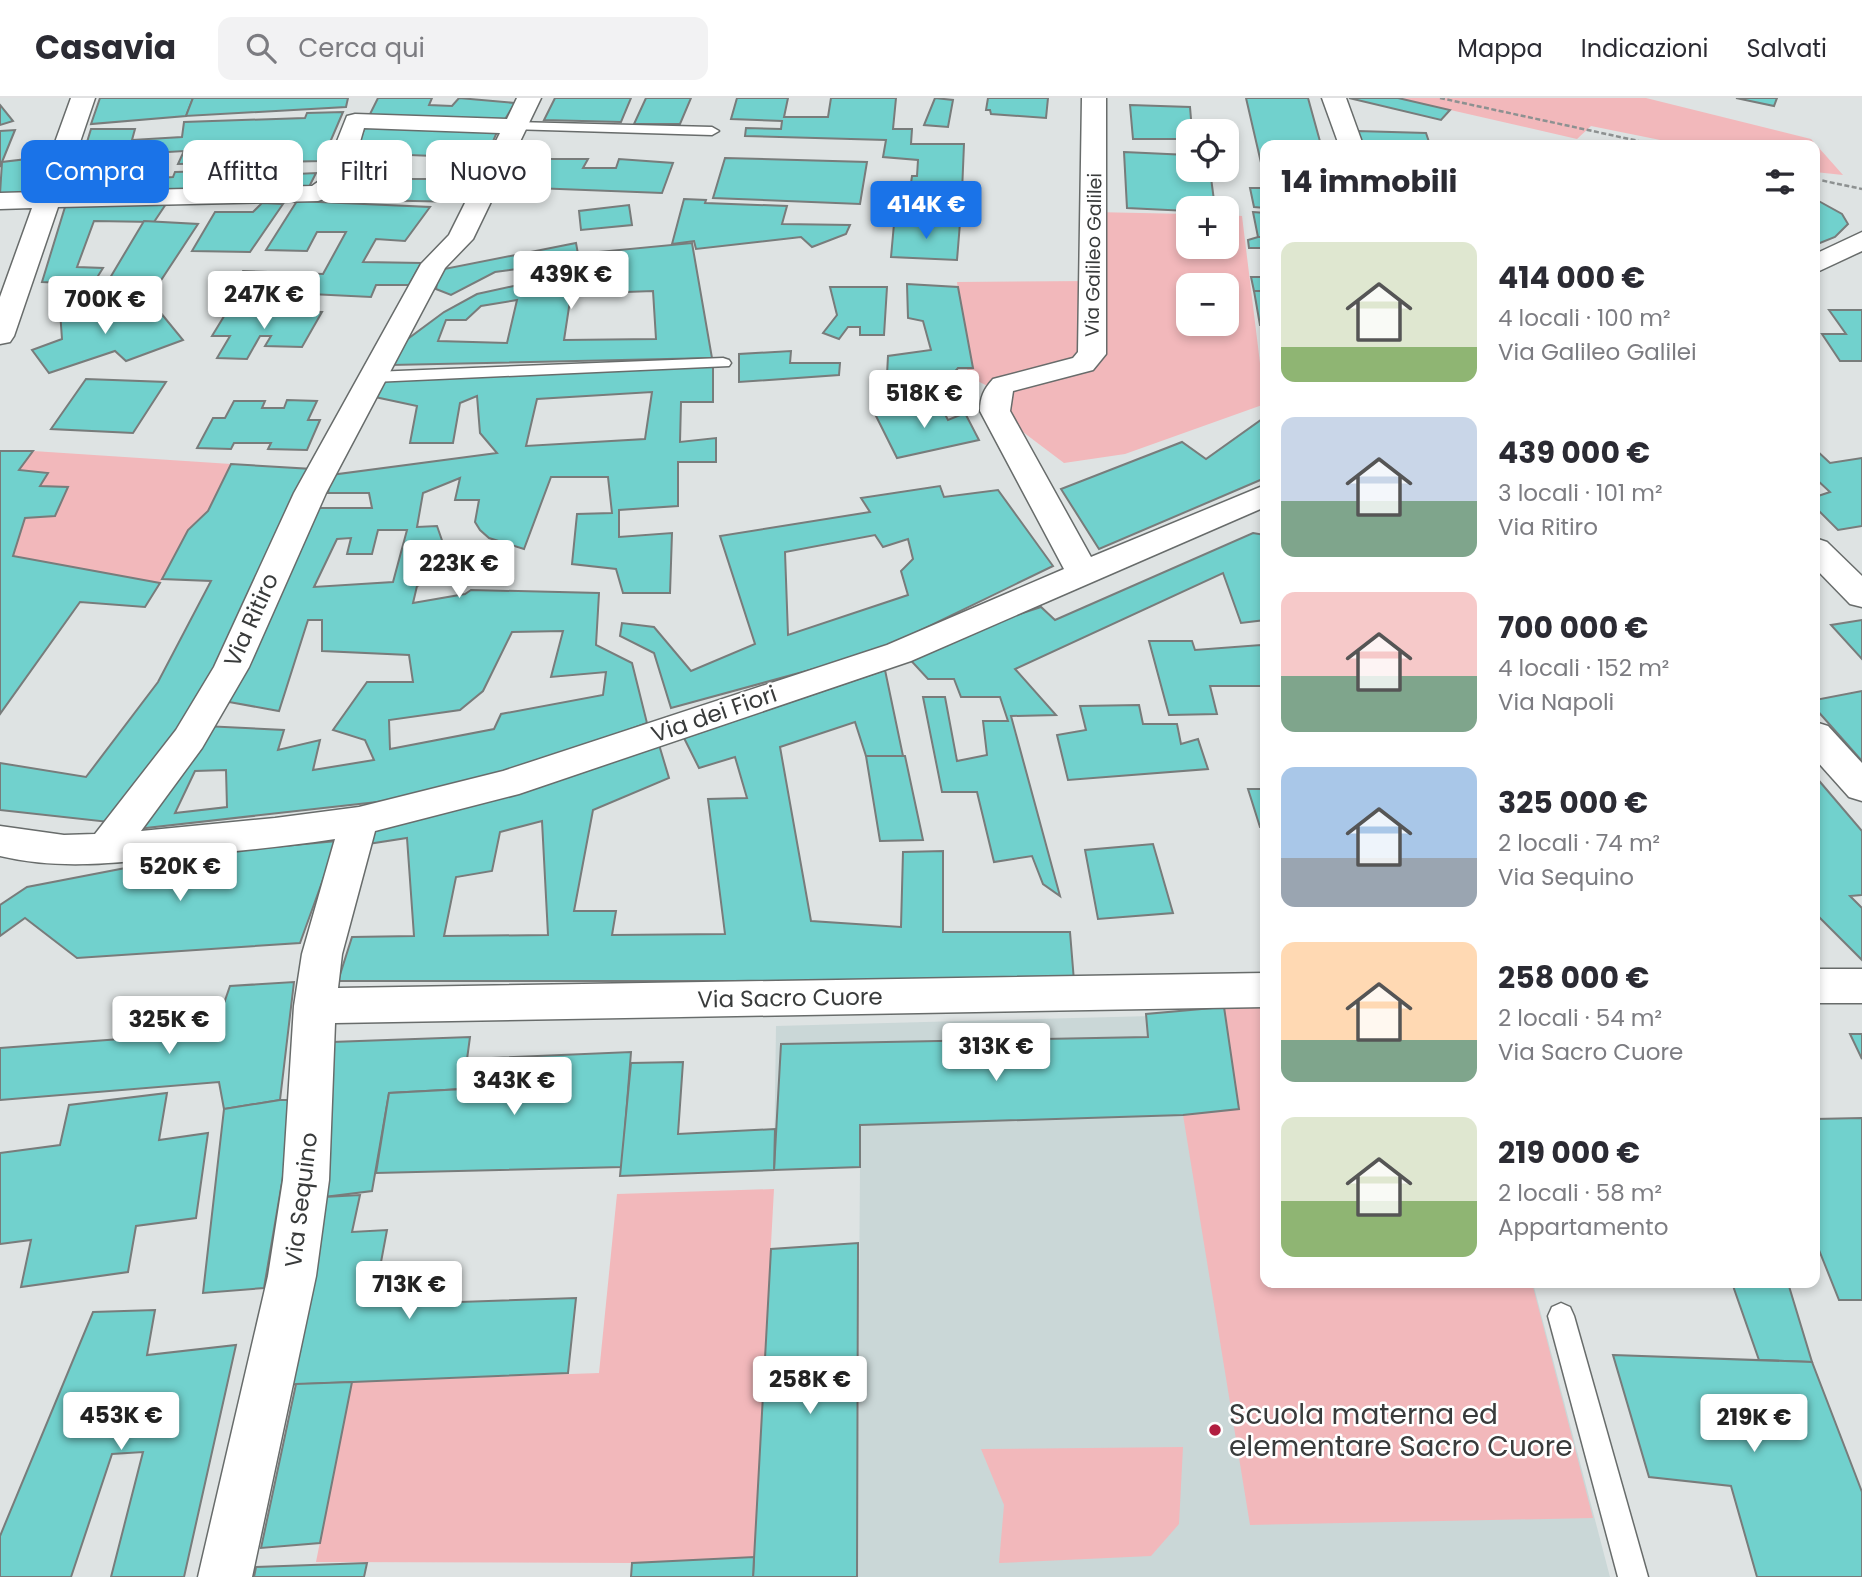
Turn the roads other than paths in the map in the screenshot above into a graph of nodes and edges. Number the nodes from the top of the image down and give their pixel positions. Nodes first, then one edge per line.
1 (83, 98) edge
2 (529, 98) edge
3 (1094, 98) edge
4 (1334, 98) edge
5 (359, 109) edge
6 (515, 126) junction
7 (712, 131) dead end
8 (69, 140) edge
9 (1349, 140) edge
10 (169, 197) edge
11 (0, 201) edge
12 (21, 201) edge
13 (48, 203) edge
14 (1862, 240) edge
15 (1820, 262) edge
16 (6, 309) edge
17 (0, 336) edge
18 (723, 363) dead end
19 (373, 377) junction
20 (1260, 497) edge
21 (1820, 554) edge
22 (1083, 573) junction
23 (1862, 596) edge
24 (1820, 741) edge
25 (1862, 787) edge
26 (359, 821) junction
27 (0, 841) edge
28 (122, 847) junction
29 (1820, 986) edge
30 (1862, 986) edge
31 (1260, 990) edge
32 (315, 1006) junction
33 (1561, 1316) dead end
34 (225, 1577) edge
35 (1633, 1577) edge

1 - 8 street
2 - 6 street, Via Ritiro
3 - 22 street, Via Galileo Galilei
4 - 9 street
5 - 6 street
5 - 10 street
6 - 7 lane
6 - 19 street, Via Ritiro
11 - 12 street
13 - 16 street
14 - 15 street
16 - 17 street
18 - 19 lane
19 - 28 street, Via Ritiro
20 - 22 street, Via dei Fiori
21 - 23 street
22 - 26 street, Via dei Fiori
24 - 25 street
26 - 28 street, Via dei Fiori
26 - 32 street, Via Sequino
27 - 28 street, Via dei Fiori
29 - 30 street
31 - 32 street, Via Sacro Cuore
32 - 34 street, Via Sequino
33 - 35 lane

